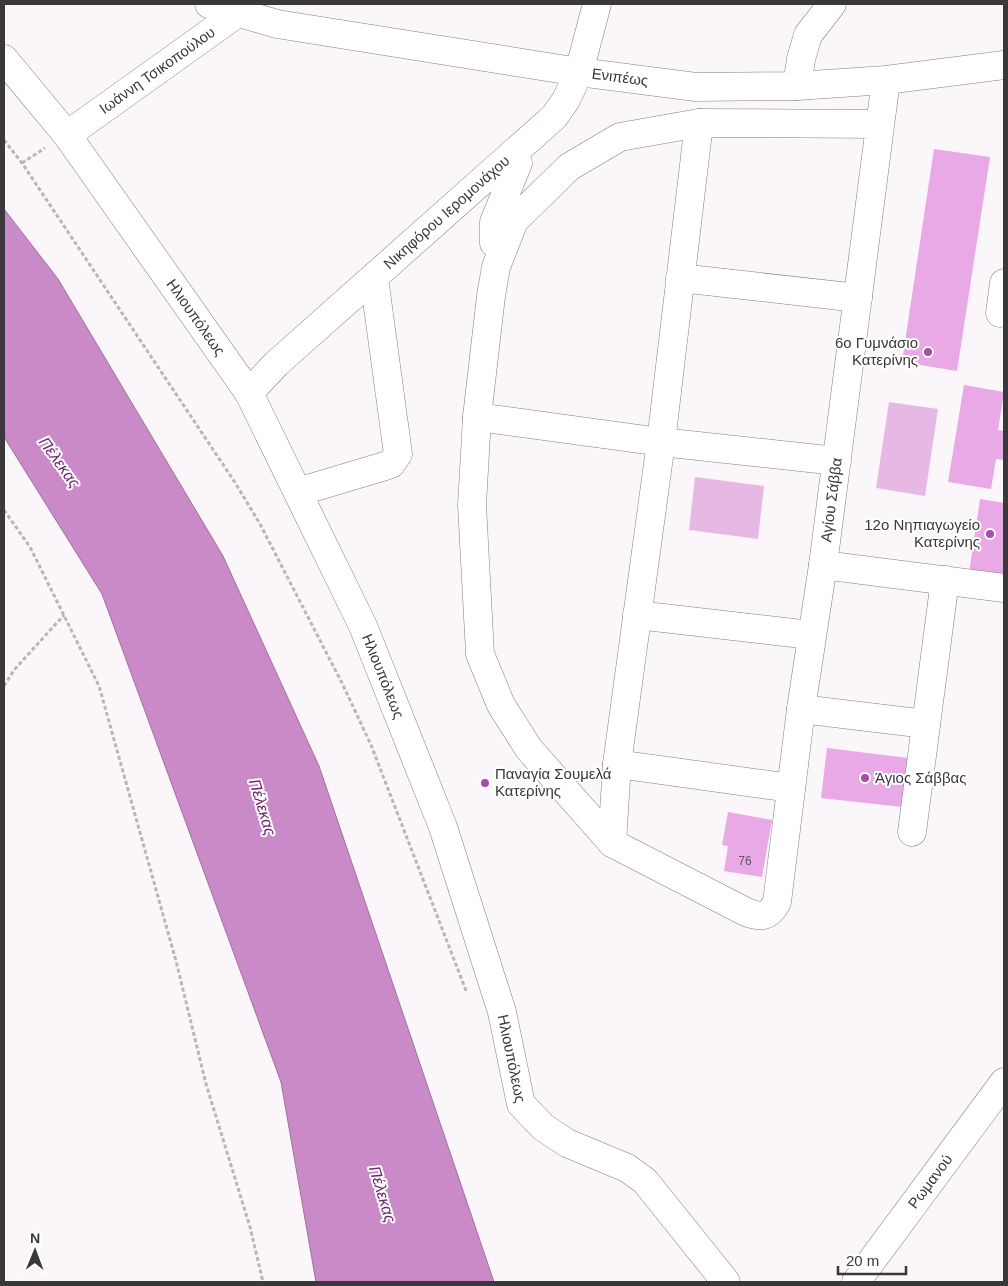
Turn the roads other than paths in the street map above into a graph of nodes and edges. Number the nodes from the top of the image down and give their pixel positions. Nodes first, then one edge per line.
1 (209, 4) edge
2 (597, 4) edge
3 (832, 4) edge
4 (242, 8) edge
5 (4, 59) edge
6 (1004, 65) edge
7 (579, 72) junction
8 (886, 80) junction
9 (797, 86) junction
10 (699, 123) junction
11 (880, 124) junction
12 (67, 134) junction
13 (513, 154) junction
14 (496, 267) junction
15 (374, 278) junction
16 (680, 278) junction
17 (1004, 283) edge
18 (858, 298) junction
19 (1000, 313) dead end
20 (249, 392) junction
21 (477, 417) junction
22 (661, 442) junction
23 (837, 461) junction
24 (298, 492) junction
25 (823, 565) junction
26 (945, 580) junction
27 (1004, 588) edge
28 (637, 615) junction
29 (811, 635) junction
30 (801, 709) junction
31 (926, 724) junction
32 (617, 764) junction
33 (791, 788) junction
34 (912, 832) dead end
35 (612, 843) junction
36 (1004, 1082) edge
37 (994, 1116) edge
38 (726, 1282) edge
39 (856, 1282) edge

1 - 4 street, Ενιπέως
2 - 7 street, Νικηφόρου Ιερομονάχου
3 - 9 street
4 - 7 street, Ενιπέως
4 - 12 street, Ιωάννη Τσικοπούλου
5 - 12 street, Ηλιουπόλεως
6 - 8 street, Ενιπέως
7 - 9 street, Ενιπέως
7 - 13 street, Νικηφόρου Ιερομονάχου
8 - 9 street, Ενιπέως
8 - 11 street, Αγίου Σάββα
10 - 11 street
10 - 14 street
10 - 16 street
11 - 18 street, Αγίου Σάββα
12 - 20 street, Ηλιουπόλεως
13 - 14 street
13 - 15 street, Νικηφόρου Ιερομονάχου
14 - 21 street
15 - 20 street, Νικηφόρου Ιερομονάχου
15 - 24 street
16 - 18 street
16 - 22 street
17 - 19 street
18 - 23 street, Αγίου Σάββα
20 - 24 street, Ηλιουπόλεως
21 - 22 street
21 - 35 street
22 - 23 street
22 - 28 street
23 - 25 street, Αγίου Σάββα
24 - 38 street, Ηλιουπόλεως
25 - 26 street
25 - 29 street, Αγίου Σάββα
26 - 27 street
26 - 31 street
28 - 29 street
28 - 32 street
29 - 30 street, Αγίου Σάββα
30 - 31 street
30 - 33 street, Αγίου Σάββα
31 - 34 street
32 - 33 street
32 - 35 street
33 - 35 street, Αγίου Σάββα
36 - 37 street, Ρωμανού
37 - 39 street, Ρωμανού

